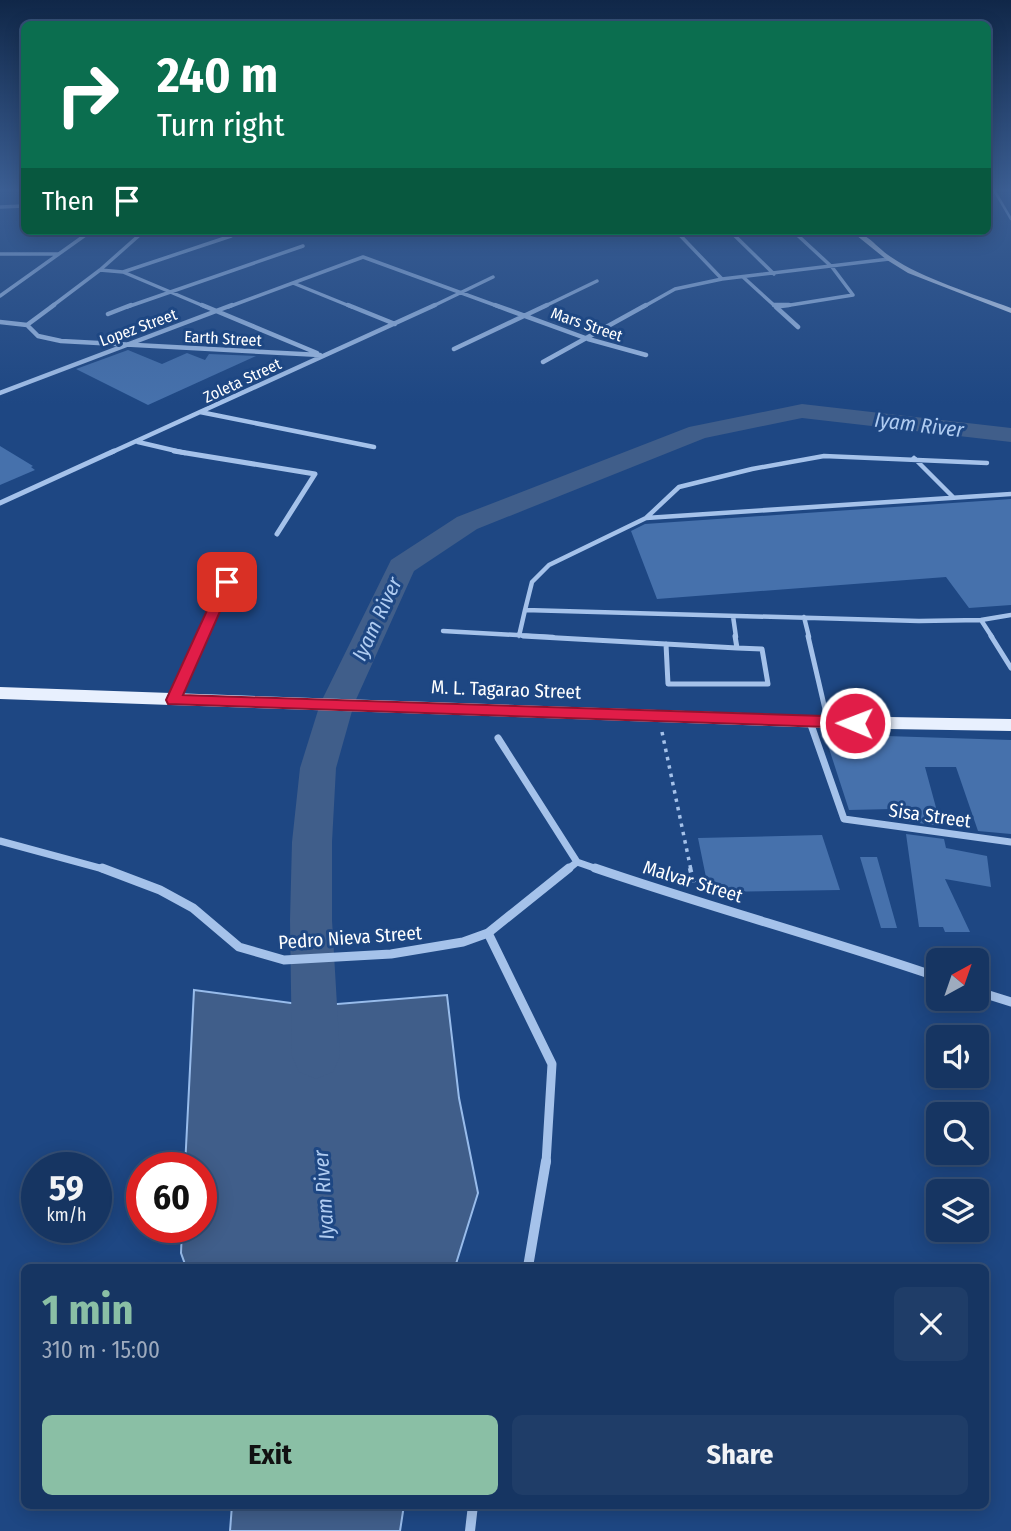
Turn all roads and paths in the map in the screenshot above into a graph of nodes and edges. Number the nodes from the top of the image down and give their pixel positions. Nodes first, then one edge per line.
1 (48, 261) edge
2 (110, 261) edge
3 (155, 261) edge
4 (256, 261) edge
5 (351, 261) edge
6 (375, 261) edge
7 (705, 261) edge
8 (761, 261) edge
9 (826, 261) edge
10 (872, 261) edge
11 (894, 261) edge
12 (832, 267) junction
13 (100, 270) junction
14 (123, 272) junction
15 (774, 274) junction
16 (493, 277) dead end
17 (743, 277) junction
18 (722, 279) junction
19 (597, 281) dead end
20 (293, 283) junction
21 (167, 291) junction
22 (461, 293) junction
23 (0, 296) edge
24 (776, 307) junction
25 (215, 311) junction
26 (1011, 311) edge
27 (108, 314) dead end
28 (525, 315) junction
29 (0, 323) edge
30 (395, 324) junction
31 (27, 325) junction
32 (798, 327) dead end
33 (588, 339) junction
34 (121, 346) junction
35 (454, 349) dead end
36 (324, 355) junction
37 (646, 355) dead end
38 (543, 362) dead end
39 (0, 393) edge
40 (200, 412) junction
41 (138, 442) junction
42 (374, 447) dead end
43 (914, 458) junction
44 (987, 463) dead end
45 (1011, 494) edge
46 (954, 498) junction
47 (0, 503) edge
48 (646, 518) junction
49 (277, 534) dead end
50 (227, 582) dead end
51 (525, 610) junction
52 (1011, 615) edge
53 (733, 616) junction
54 (804, 617) junction
55 (981, 620) junction
56 (443, 631) dead end
57 (519, 636) junction
58 (666, 644) junction
59 (737, 648) junction
60 (1011, 668) edge
61 (0, 693) edge
62 (173, 700) junction
63 (658, 716) junction
64 (810, 722) junction
65 (828, 722) junction
66 (1011, 725) edge
67 (498, 738) dead end
68 (0, 842) edge
69 (1011, 842) edge
70 (577, 862) junction
71 (698, 903) junction
72 (488, 933) junction
73 (926, 973) edge
74 (989, 994) edge
75 (1011, 1002) edge
76 (529, 1264) edge
77 (473, 1509) edge
78 (470, 1531) edge

1 - 23 street
2 - 13 street
3 - 14 street
4 - 21 street
5 - 20 street, Lopez Street
6 - 22 street, Mars Street
7 - 18 street
8 - 15 street
9 - 12 street
10 - 12 street
11 - 26 main road
12 - 15 street
12 - 24 street
13 - 14 street
13 - 31 street
14 - 21 street
15 - 17 street
16 - 22 street, Zoleta Street
17 - 18 street
17 - 24 street
18 - 33 street
19 - 28 street
20 - 25 street, Lopez Street
20 - 30 street
21 - 25 street
21 - 27 street
22 - 28 street, Mars Street
22 - 30 street, Zoleta Street
24 - 32 street
25 - 34 street, Lopez Street
25 - 36 street
28 - 33 street, Mars Street
28 - 35 street
29 - 31 street, Earth Street
30 - 36 street, Zoleta Street
31 - 34 street, Earth Street
33 - 37 street, Mars Street
33 - 38 street
34 - 36 street, Earth Street
34 - 39 street, Lopez Street
36 - 40 street, Zoleta Street
40 - 41 street, Zoleta Street
40 - 42 street
41 - 47 street, Zoleta Street
41 - 49 street
43 - 44 lane
43 - 46 lane
43 - 48 lane
45 - 46 lane
46 - 48 lane
48 - 51 lane
50 - 62 street
51 - 53 lane
51 - 57 lane
52 - 55 lane
53 - 54 lane
53 - 59 lane
54 - 55 lane
54 - 65 lane
55 - 60 lane
56 - 57 lane
57 - 58 lane
58 - 59 lane
58 - 59 lane
61 - 62 main road, M. L. Tagarao Street
62 - 63 main road, M. L. Tagarao Street
63 - 64 main road, M. L. Tagarao Street
63 - 71 path
64 - 65 main road, M. L. Tagarao Street
64 - 69 street, Sisa Street
65 - 66 main road, M. L. Tagarao Street
67 - 70 street
68 - 72 street, Pedro Nieva Street
70 - 71 street, Malvar Street
70 - 72 street, Pedro Nieva Street
71 - 73 street, Malvar Street
72 - 76 street
74 - 75 street
77 - 78 street

